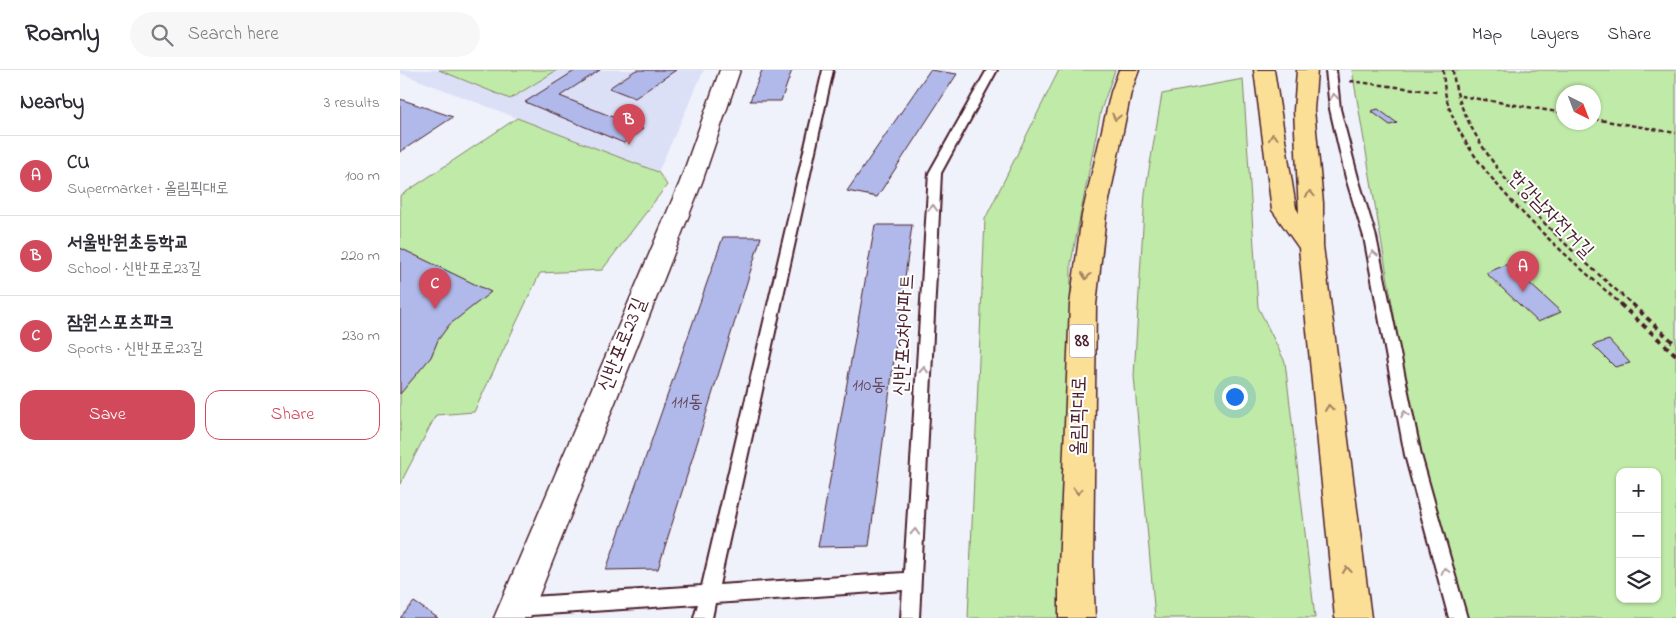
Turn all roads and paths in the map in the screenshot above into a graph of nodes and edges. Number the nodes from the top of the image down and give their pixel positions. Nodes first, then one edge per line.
1 (730, 70) edge
2 (828, 70) edge
3 (992, 70) edge
4 (1129, 70) edge
5 (1264, 70) edge
6 (1307, 70) edge
7 (1331, 70) edge
8 (1443, 70) edge
9 (1452, 70) edge
10 (1346, 81) dead end
11 (1437, 92) dead end
12 (1461, 96) dead end
13 (1556, 113) edge
14 (1601, 120) edge
15 (1676, 133) edge
16 (1311, 246) junction
17 (1610, 286) junction
18 (1604, 289) junction
19 (1676, 345) edge
20 (1676, 355) edge
21 (912, 581) junction
22 (707, 594) junction
23 (514, 612) edge
24 (703, 618) edge
25 (910, 618) edge
26 (1077, 618) edge
27 (1353, 618) edge
28 (1458, 618) edge

1 - 23 street, 신반포로23길
2 - 22 lane
21 -> 3 lane, 신반포2차아파트
4 -> 26 highway, 올림픽대로 / 88
16 -> 5 highway
16 -> 6 highway
28 -> 7 lane
8 - 18 path, 한강남자전거길
9 - 17 path, 한강남자전거길
10 - 11 path
12 - 13 path
14 - 15 path
27 -> 16 highway
17 - 18 path
17 - 19 path, 한강남자전거길
18 - 20 path, 한강남자전거길
21 - 22 lane
21 - 25 lane, 신반포2차아파트
22 - 23 lane
22 - 24 lane

